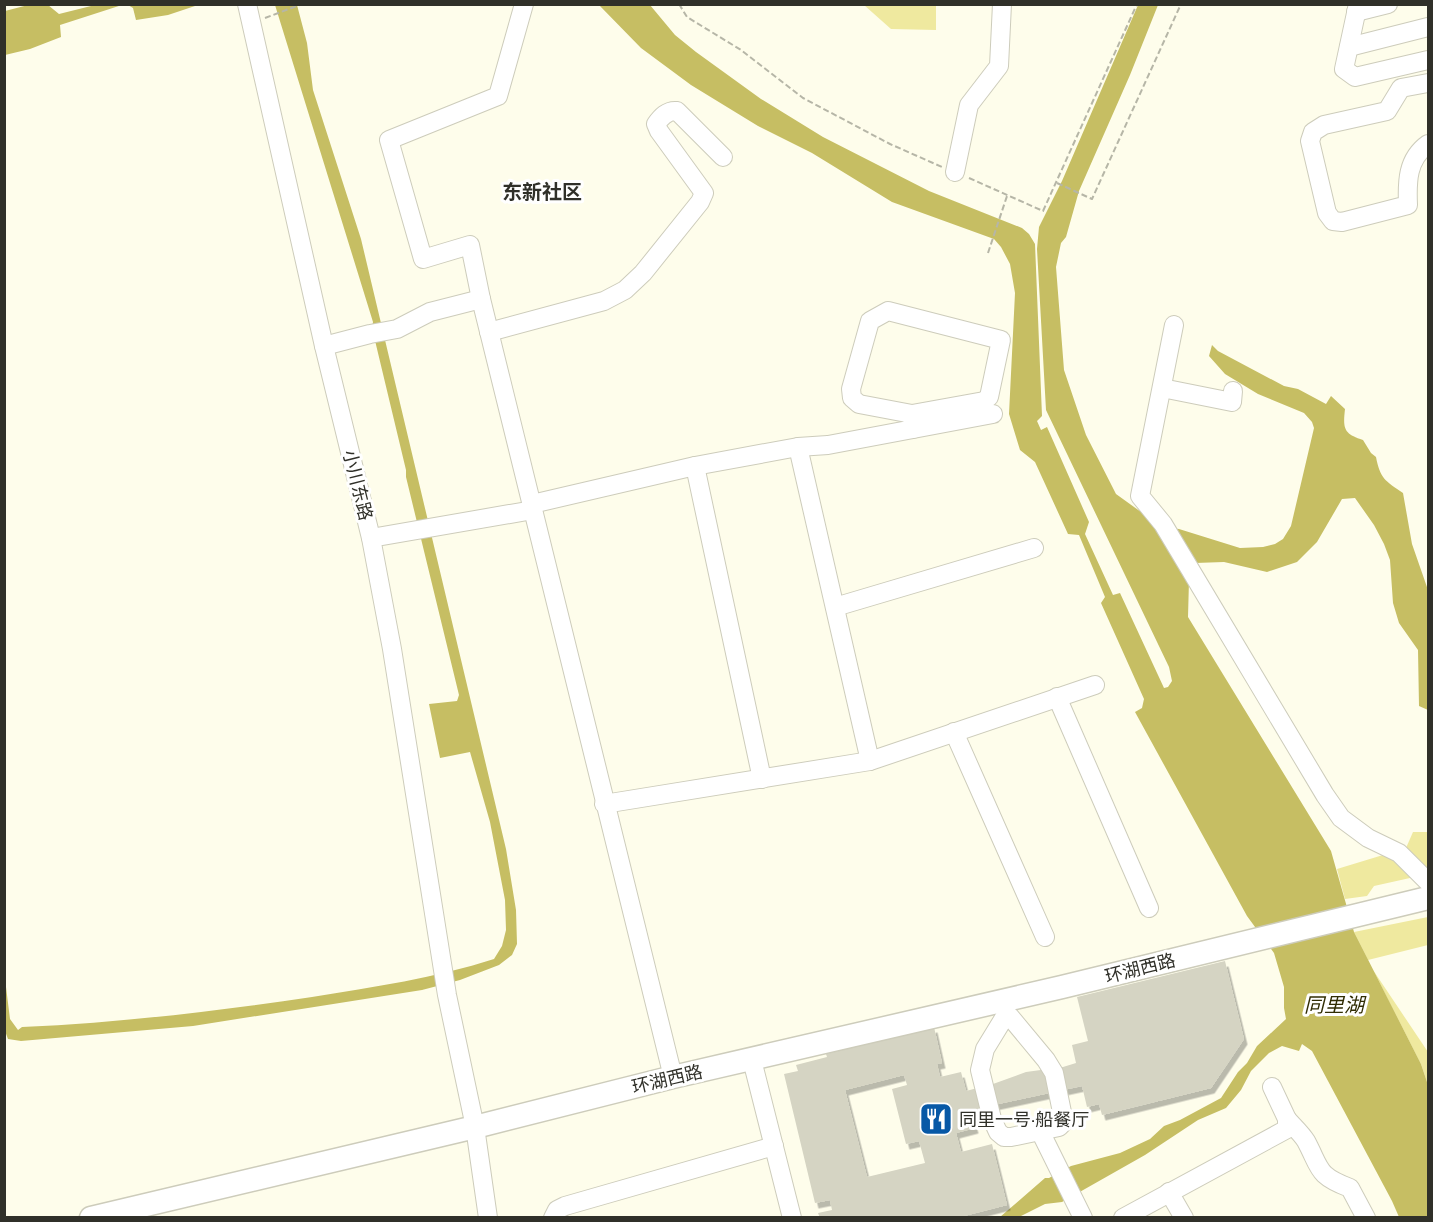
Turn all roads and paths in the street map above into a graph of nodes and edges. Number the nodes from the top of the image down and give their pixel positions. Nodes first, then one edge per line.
1 (302, 4) edge
2 (524, 4) edge
3 (679, 4) edge
4 (1002, 4) edge
5 (1137, 4) edge
6 (1181, 4) edge
7 (1388, 4) edge
8 (1357, 8) edge
9 (250, 13) edge
10 (1428, 27) edge
11 (1348, 47) junction
12 (1428, 60) edge
13 (1428, 83) edge
14 (1428, 144) edge
15 (723, 157) dead end
16 (955, 172) junction
17 (1056, 183) junction
18 (1008, 195) junction
19 (988, 253) dead end
20 (481, 299) junction
21 (1174, 325) dead end
22 (489, 332) junction
23 (324, 346) junction
24 (1162, 387) junction
25 (1233, 391) dead end
26 (993, 414) dead end
27 (912, 421) junction
28 (798, 447) junction
29 (695, 466) junction
30 (532, 507) junction
31 (371, 538) junction
32 (1034, 548) dead end
33 (835, 607) junction
34 (1095, 685) dead end
35 (1057, 698) junction
36 (954, 732) junction
37 (870, 761) junction
38 (762, 778) junction
39 (604, 804) junction
40 (1428, 882) edge
41 (1428, 897) edge
42 (1149, 908) dead end
43 (1045, 937) dead end
44 (1006, 1006) junction
45 (752, 1060) junction
46 (673, 1077) junction
47 (1272, 1087) dead end
48 (1287, 1119) junction
49 (475, 1127) junction
50 (1040, 1131) junction
51 (774, 1146) junction
52 (1169, 1192) junction
53 (1081, 1214) edge
54 (91, 1218) edge
55 (488, 1218) edge
56 (553, 1218) edge
57 (792, 1218) edge
58 (1123, 1218) edge
59 (1184, 1218) edge
60 (1366, 1218) edge

1 - 9 path
2 - 20 street
3 - 16 path
4 - 16 street
5 - 17 path
6 - 17 path
7 - 8 street
8 - 11 street
9 - 23 street, 小川东路
10 - 11 street
11 - 12 street
13 - 14 street
15 - 22 street
16 - 18 path
17 - 18 path
18 - 19 path
20 - 22 street
20 - 23 street
21 - 24 street
22 - 30 street
23 - 31 street, 小川东路
24 - 25 street
24 - 40 street
26 - 27 street
27 - 27 street
27 - 28 street
28 - 29 street
28 - 33 street
29 - 30 street
29 - 38 street
30 - 31 street
30 - 39 street
31 - 49 street, 小川东路
32 - 33 street
33 - 37 street
34 - 35 street
35 - 36 street
35 - 42 street
36 - 37 street
36 - 43 street
37 - 38 street
38 - 39 street
39 - 46 street
41 - 44 main road, 环湖西路
44 - 45 main road, 环湖西路
44 - 50 street
44 - 50 street
45 - 46 main road, 环湖西路
45 - 51 street
46 - 49 main road, 环湖西路
47 - 48 street
48 - 52 street
48 - 60 street
49 - 54 main road, 环湖西路
49 - 55 street, 小川东路
50 - 53 street
51 - 56 street
51 - 57 street
52 - 58 street
52 - 59 street

